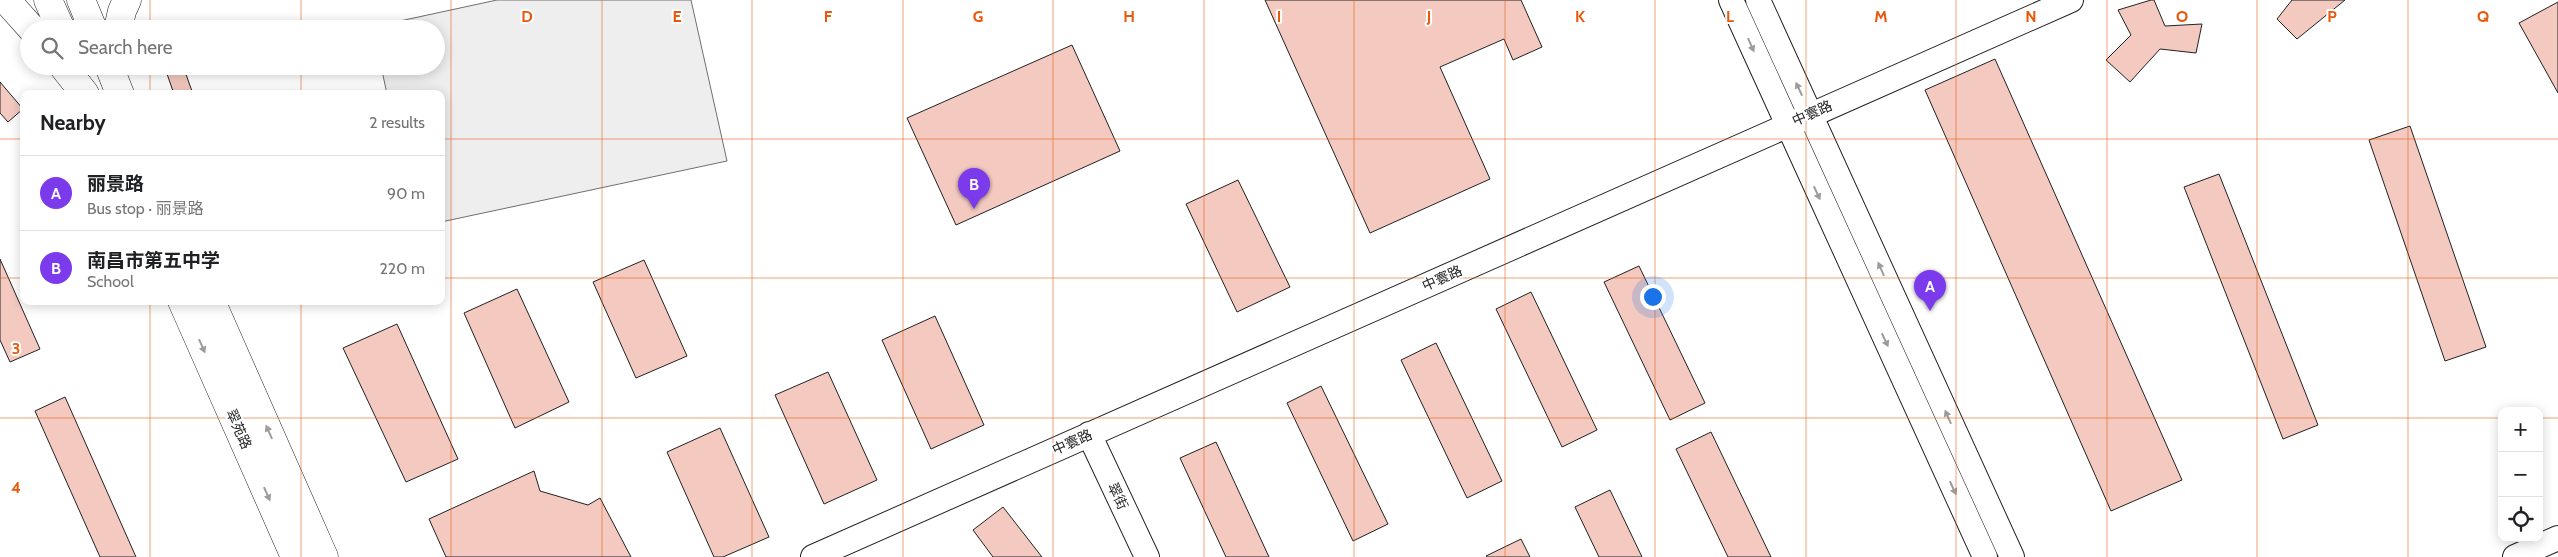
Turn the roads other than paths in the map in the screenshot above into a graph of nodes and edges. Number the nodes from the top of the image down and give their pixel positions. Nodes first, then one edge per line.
1 (6, 0) edge
2 (48, 0) edge
3 (81, 0) edge
4 (127, 0) edge
5 (1731, 0) edge
6 (1758, 0) edge
7 (2071, 0) edge
8 (24, 20) edge
9 (57, 20) edge
10 (89, 20) edge
11 (120, 20) edge
12 (70, 75) edge
13 (81, 75) edge
14 (112, 75) edge
15 (121, 75) edge
16 (82, 90) edge
17 (88, 90) edge
18 (118, 90) edge
19 (123, 90) edge
20 (1811, 114) junction
21 (1786, 125) junction
22 (184, 305) edge
23 (213, 305) edge
24 (1089, 434) junction
25 (2558, 538) edge
26 (295, 557) edge
27 (324, 557) edge
28 (813, 557) edge
29 (1147, 557) edge
30 (1985, 557) edge
31 (2012, 557) edge
32 (2515, 557) edge

1 - 8 main road
2 - 9 main road
3 - 10 main road
4 - 11 main road
5 -> 21 street
20 -> 6 street
7 - 20 street, 中寰路
12 - 16 main road
13 - 17 main road
14 - 18 main road
15 - 19 main road
20 - 21 street, 中寰路
31 -> 20 street
21 - 24 street, 中寰路
21 -> 30 street
22 -> 26 main road, 翠苑路
27 -> 23 main road, 翠苑路
24 - 28 street, 中寰路
24 - 29 street, 翠街
25 - 32 street

